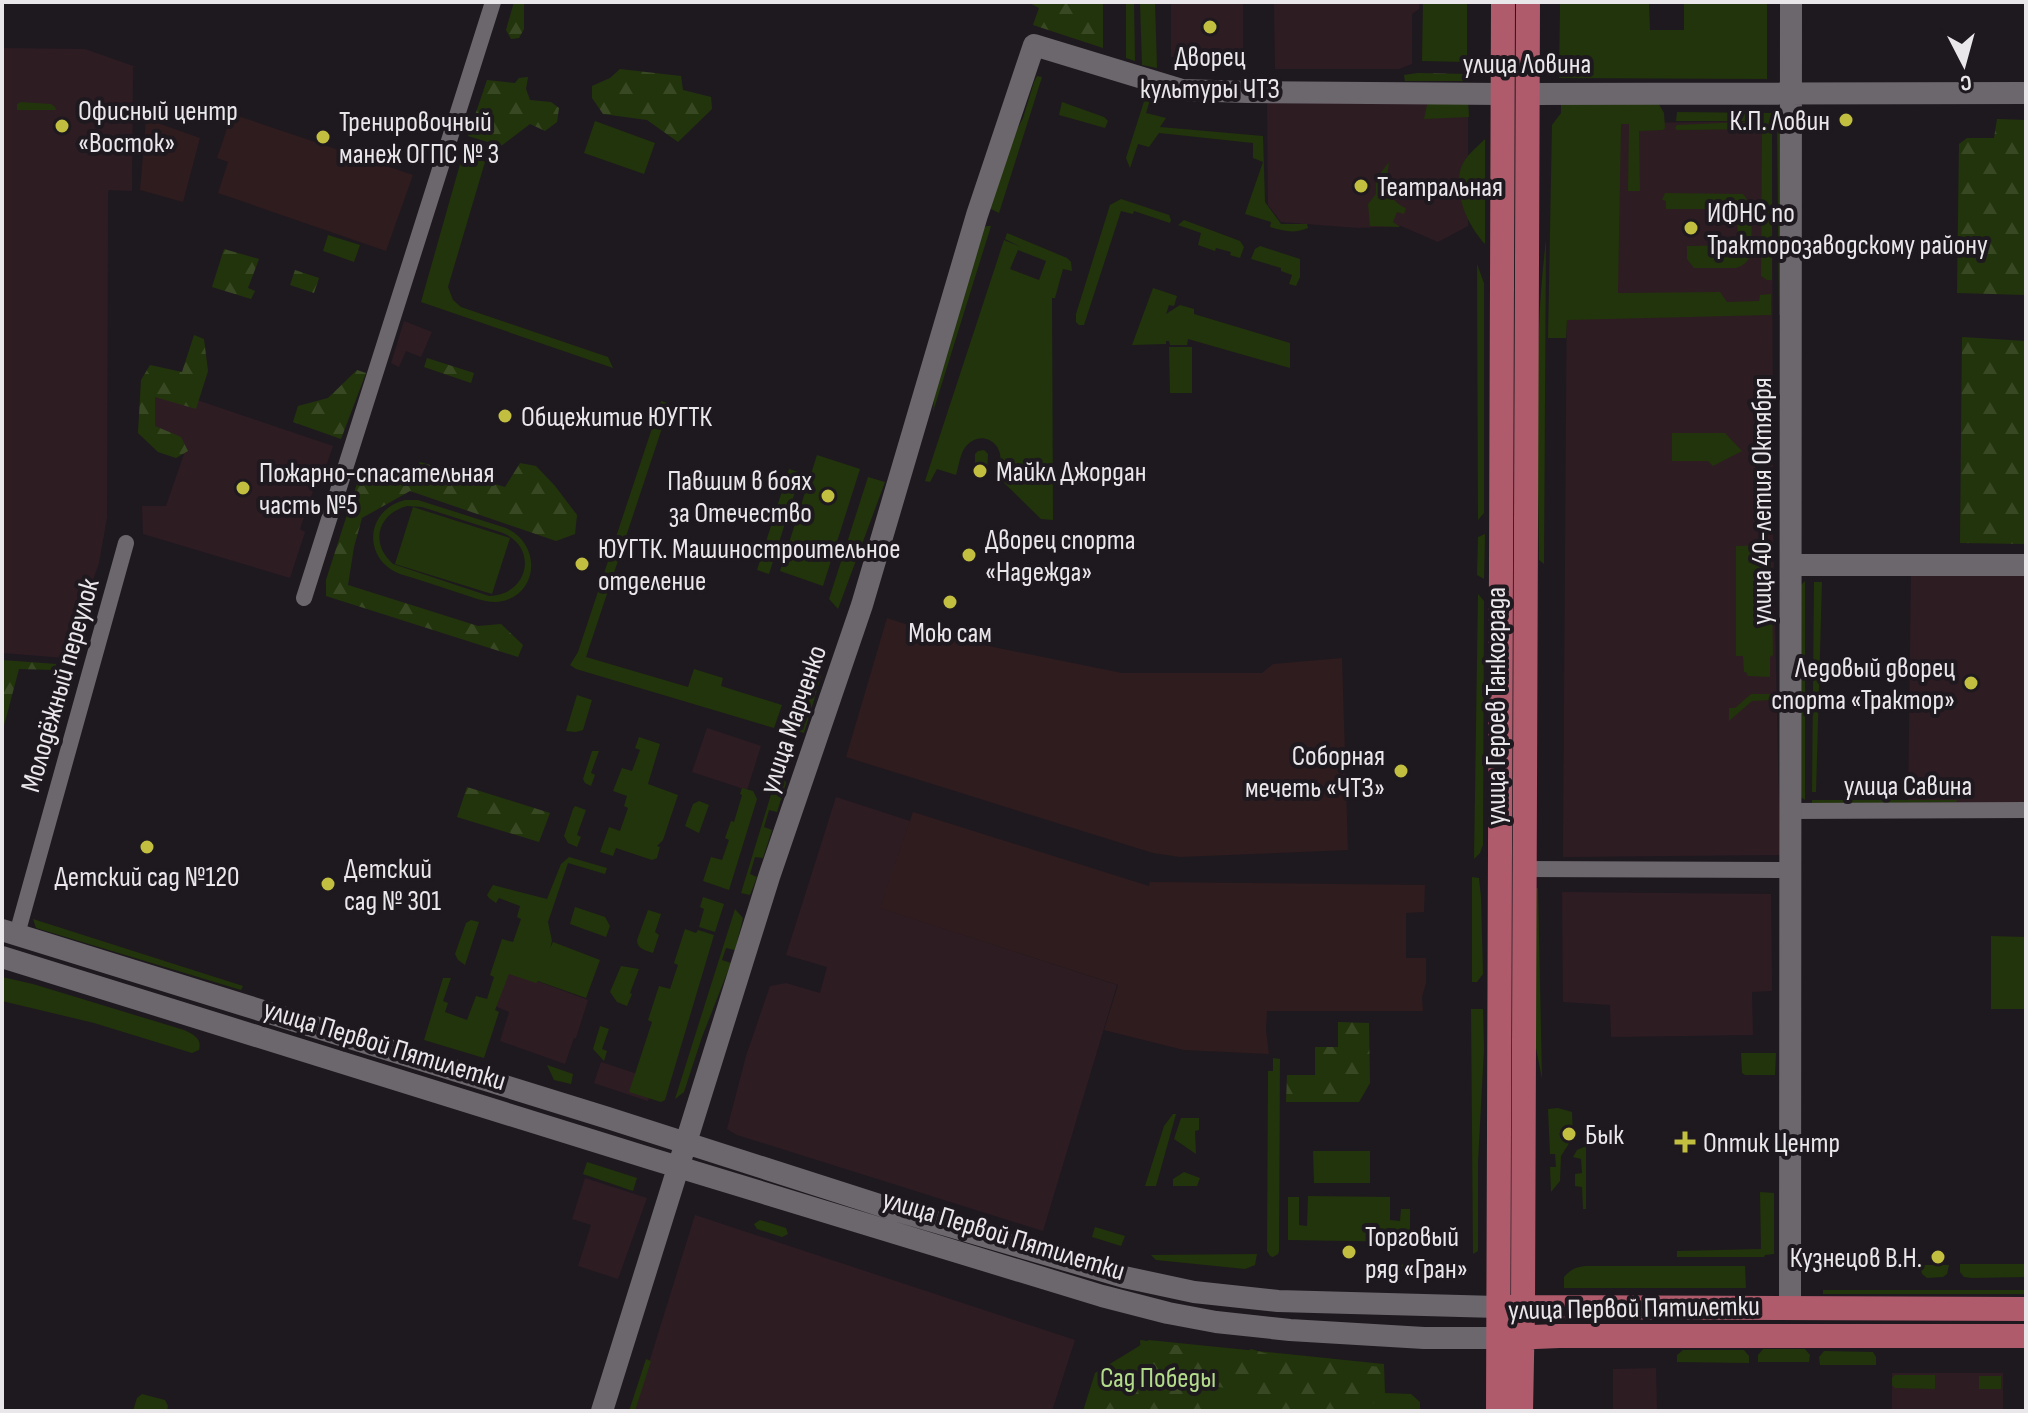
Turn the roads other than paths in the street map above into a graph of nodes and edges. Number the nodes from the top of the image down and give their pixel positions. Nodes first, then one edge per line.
1 (493, 2) edge
2 (1503, 2) edge
3 (1528, 2) edge
4 (1791, 2) edge
5 (1034, 45) joint
6 (2026, 93) edge
7 (1503, 94) junction
8 (1527, 94) junction
9 (1791, 94) junction
10 (126, 543) dead end
11 (1791, 565) junction
12 (2026, 565) edge
13 (304, 598) dead end
14 (2026, 810) edge
15 (1791, 811) junction
16 (1499, 869) junction
17 (1525, 869) junction
18 (1791, 870) junction
19 (9, 932) edge
20 (2, 957) edge
21 (687, 1143) junction
22 (679, 1167) junction
23 (1497, 1307) junction
24 (1523, 1307) junction
25 (1790, 1308) junction
26 (2026, 1309) edge
27 (1790, 1336) junction
28 (2026, 1336) edge
29 (1522, 1337) junction
30 (1497, 1338) junction
31 (602, 1411) edge
32 (1498, 1411) edge
33 (1521, 1411) edge

1 - 13 street
2 - 7 main road, улица Героев Танкограда
3 - 8 main road, улица Героев Танкограда
4 - 9 street, улица 40-летия Октября
5 - 7 street, улица Ловина
5 - 21 street, улица Марченко
6 - 9 street, улица Ловина
7 - 8 main road, улица Ловина
7 - 16 main road, улица Героев Танкограда
8 - 9 street, улица Ловина
8 - 17 main road, улица Героев Танкограда
9 - 11 street, улица 40-летия Октября
10 - 19 street, Молодёжный переулок
11 - 12 street
11 - 15 street, улица 40-летия Октября
14 - 15 street, улица Савина
15 - 18 street, улица 40-летия Октября
16 - 17 main road
16 - 23 main road, улица Героев Танкограда
17 - 18 street
17 - 24 main road, улица Героев Танкограда
18 - 25 street, улица 40-летия Октября
19 - 21 street, улица Первой Пятилетки
20 - 22 street, улица Первой Пятилетки
21 - 22 street, улица Марченко
21 - 23 street, улица Первой Пятилетки
22 - 30 street, улица Первой Пятилетки
22 - 31 street, улица Марченко
23 - 24 main road, улица Первой Пятилетки
23 - 30 main road, улица Героев Танкограда
24 - 25 main road, улица Первой Пятилетки
24 - 29 main road, улица Героев Танкограда
25 - 26 main road, улица Первой Пятилетки
25 - 27 main road, улица 40-летия Октября
27 - 28 main road, улица Первой Пятилетки
27 - 29 main road, улица Первой Пятилетки
29 - 30 main road, улица Первой Пятилетки
29 - 33 main road, улица Героев Танкограда
30 - 32 main road, улица Героев Танкограда

